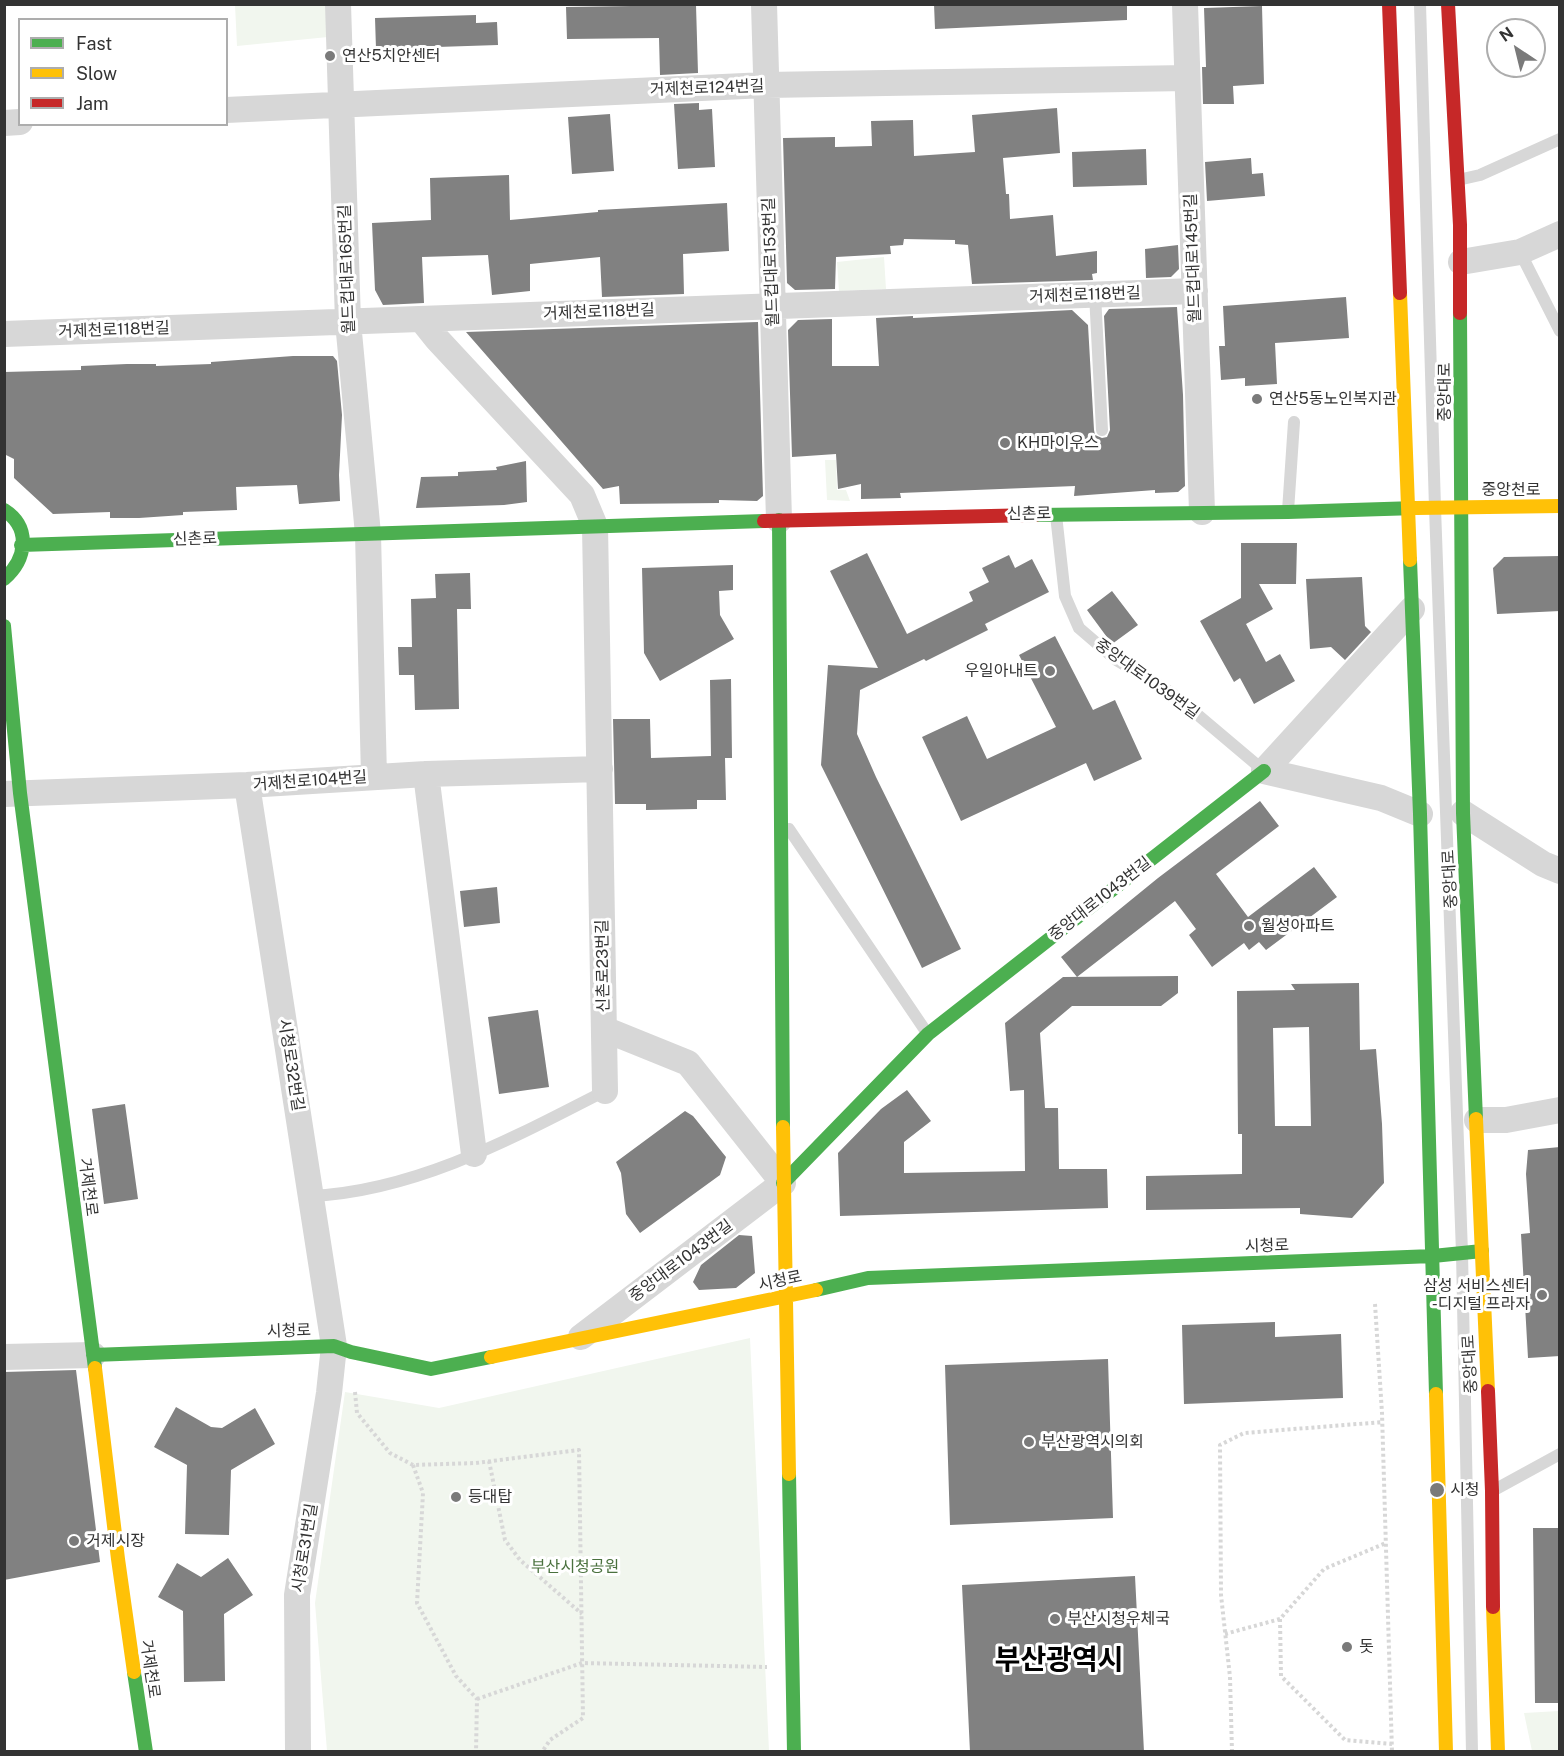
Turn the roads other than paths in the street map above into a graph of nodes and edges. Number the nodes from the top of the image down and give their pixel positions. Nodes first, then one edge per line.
1 (338, 4) edge
2 (764, 4) edge
3 (1185, 4) edge
4 (1389, 4) edge
5 (1420, 4) edge
6 (1448, 4) edge
7 (1187, 78) junction
8 (766, 86) junction
9 (341, 103) junction
10 (228, 110) edge
11 (1560, 139) edge
12 (1457, 181) junction
13 (1560, 234) edge
14 (1520, 252) junction
15 (1461, 262) junction
16 (1194, 291) junction
17 (1095, 294) junction
18 (772, 306) junction
19 (421, 319) junction
20 (348, 322) junction
21 (1558, 326) edge
22 (4, 334) edge
23 (1294, 422) dead end
24 (1102, 430) dead end
25 (1560, 506) edge
26 (1462, 507) junction
27 (1435, 508) junction
28 (4, 510) edge
29 (1408, 510) junction
30 (1202, 512) junction
31 (1288, 512) junction
32 (1056, 514) junction
33 (779, 520) junction
34 (596, 526) junction
35 (368, 534) junction
36 (21, 545) junction
37 (4, 579) edge
38 (1412, 609) junction
39 (4, 626) edge
40 (600, 769) junction
41 (1264, 771) junction
42 (426, 774) junction
43 (374, 777) junction
44 (247, 785) junction
45 (12, 794) edge
46 (1463, 813) junction
47 (1420, 814) junction
48 (782, 819) junction
49 (1560, 871) edge
50 (604, 1029) junction
51 (928, 1034) junction
52 (605, 1091) joint
53 (1560, 1110) edge
54 (1477, 1120) junction
55 (474, 1154) junction
56 (783, 1183) junction
57 (311, 1196) junction
58 (1482, 1251) junction
59 (1462, 1253) junction
60 (1433, 1256) junction
61 (786, 1297) junction
62 (580, 1338) junction
63 (342, 1349) junction
64 (93, 1355) junction
65 (4, 1357) edge
66 (1560, 1454) edge
67 (1492, 1491) junction
68 (146, 1752) edge
69 (298, 1752) edge
70 (794, 1752) edge
71 (1446, 1752) edge
72 (1472, 1752) edge
73 (1498, 1752) edge

1 - 9 street, 월드컵대로165번길
2 - 8 street, 월드컵대로153번길
3 - 7 street, 월드컵대로145번길
4 - 29 main road, 중앙대로
5 - 27 lane
6 - 12 main road, 중앙대로
7 - 8 street, 거제천로124번길
7 - 16 street, 월드컵대로145번길
8 - 9 street, 거제천로124번길
8 - 18 street, 월드컵대로153번길
9 - 10 street, 거제천로124번길
9 - 20 street, 월드컵대로165번길
11 - 12 lane
12 - 15 main road, 중앙대로
13 - 14 street
14 - 15 street
14 - 21 lane
15 - 26 main road, 중앙대로
16 - 17 street, 거제천로118번길
16 - 30 street, 월드컵대로145번길
17 - 18 street, 거제천로118번길
17 - 24 lane
18 - 19 street, 거제천로118번길
18 - 33 street, 월드컵대로153번길
19 - 20 street, 거제천로118번길
19 - 34 street
20 - 22 street, 거제천로118번길
20 - 35 street, 월드컵대로165번길
23 - 31 lane
25 - 26 main road, 중앙천로
26 - 27 main road, 신촌로
26 - 46 main road, 중앙대로
27 - 29 main road, 신촌로
27 - 59 lane
28 - 36 main road
29 - 31 main road, 신촌로
29 - 38 main road, 중앙대로
30 - 31 main road, 신촌로
30 - 32 main road, 신촌로
32 - 33 main road, 신촌로
32 - 41 lane, 중앙대로1039번길
33 - 34 main road, 신촌로
33 - 48 main road
34 - 35 main road, 신촌로
34 - 40 street, 신촌로23번길
35 - 36 main road, 신촌로
35 - 43 street
36 - 37 main road
38 - 41 street, 중앙대로1043번길
38 - 47 main road, 중앙대로
39 - 45 main road, 거제천로
40 - 42 street, 거제천로104번길
40 - 50 street, 신촌로23번길
41 - 47 street, 중앙대로1039번길
41 - 51 main road, 중앙대로1043번길
42 - 43 street, 거제천로104번길
42 - 55 street
43 - 44 street, 거제천로104번길
44 - 45 street, 거제천로104번길
44 - 57 street, 시청로32번길
45 - 64 main road, 거제천로
46 - 49 street
46 - 54 main road, 중앙대로
47 - 60 main road, 중앙대로
48 - 51 lane
48 - 56 main road
50 - 52 street, 신촌로23번길
50 - 56 street
51 - 56 main road, 중앙대로1043번길
52 - 55 lane, 신촌로23번길
53 - 54 street
54 - 58 main road, 중앙대로
55 - 57 lane, 신촌로23번길
56 - 61 main road
56 - 62 street, 중앙대로1043번길
57 - 63 street, 시청로32번길
58 - 59 main road, 시청로
58 - 67 main road, 중앙대로
59 - 60 main road, 시청로
59 - 72 lane
60 - 61 main road, 시청로
60 - 71 main road, 중앙대로
61 - 62 main road, 시청로
61 - 70 main road
62 - 63 main road, 시청로
63 - 64 main road, 시청로
63 - 69 street, 시청로31번길
64 - 65 street
64 - 68 main road, 거제천로
66 - 67 lane
67 - 73 main road, 중앙대로

